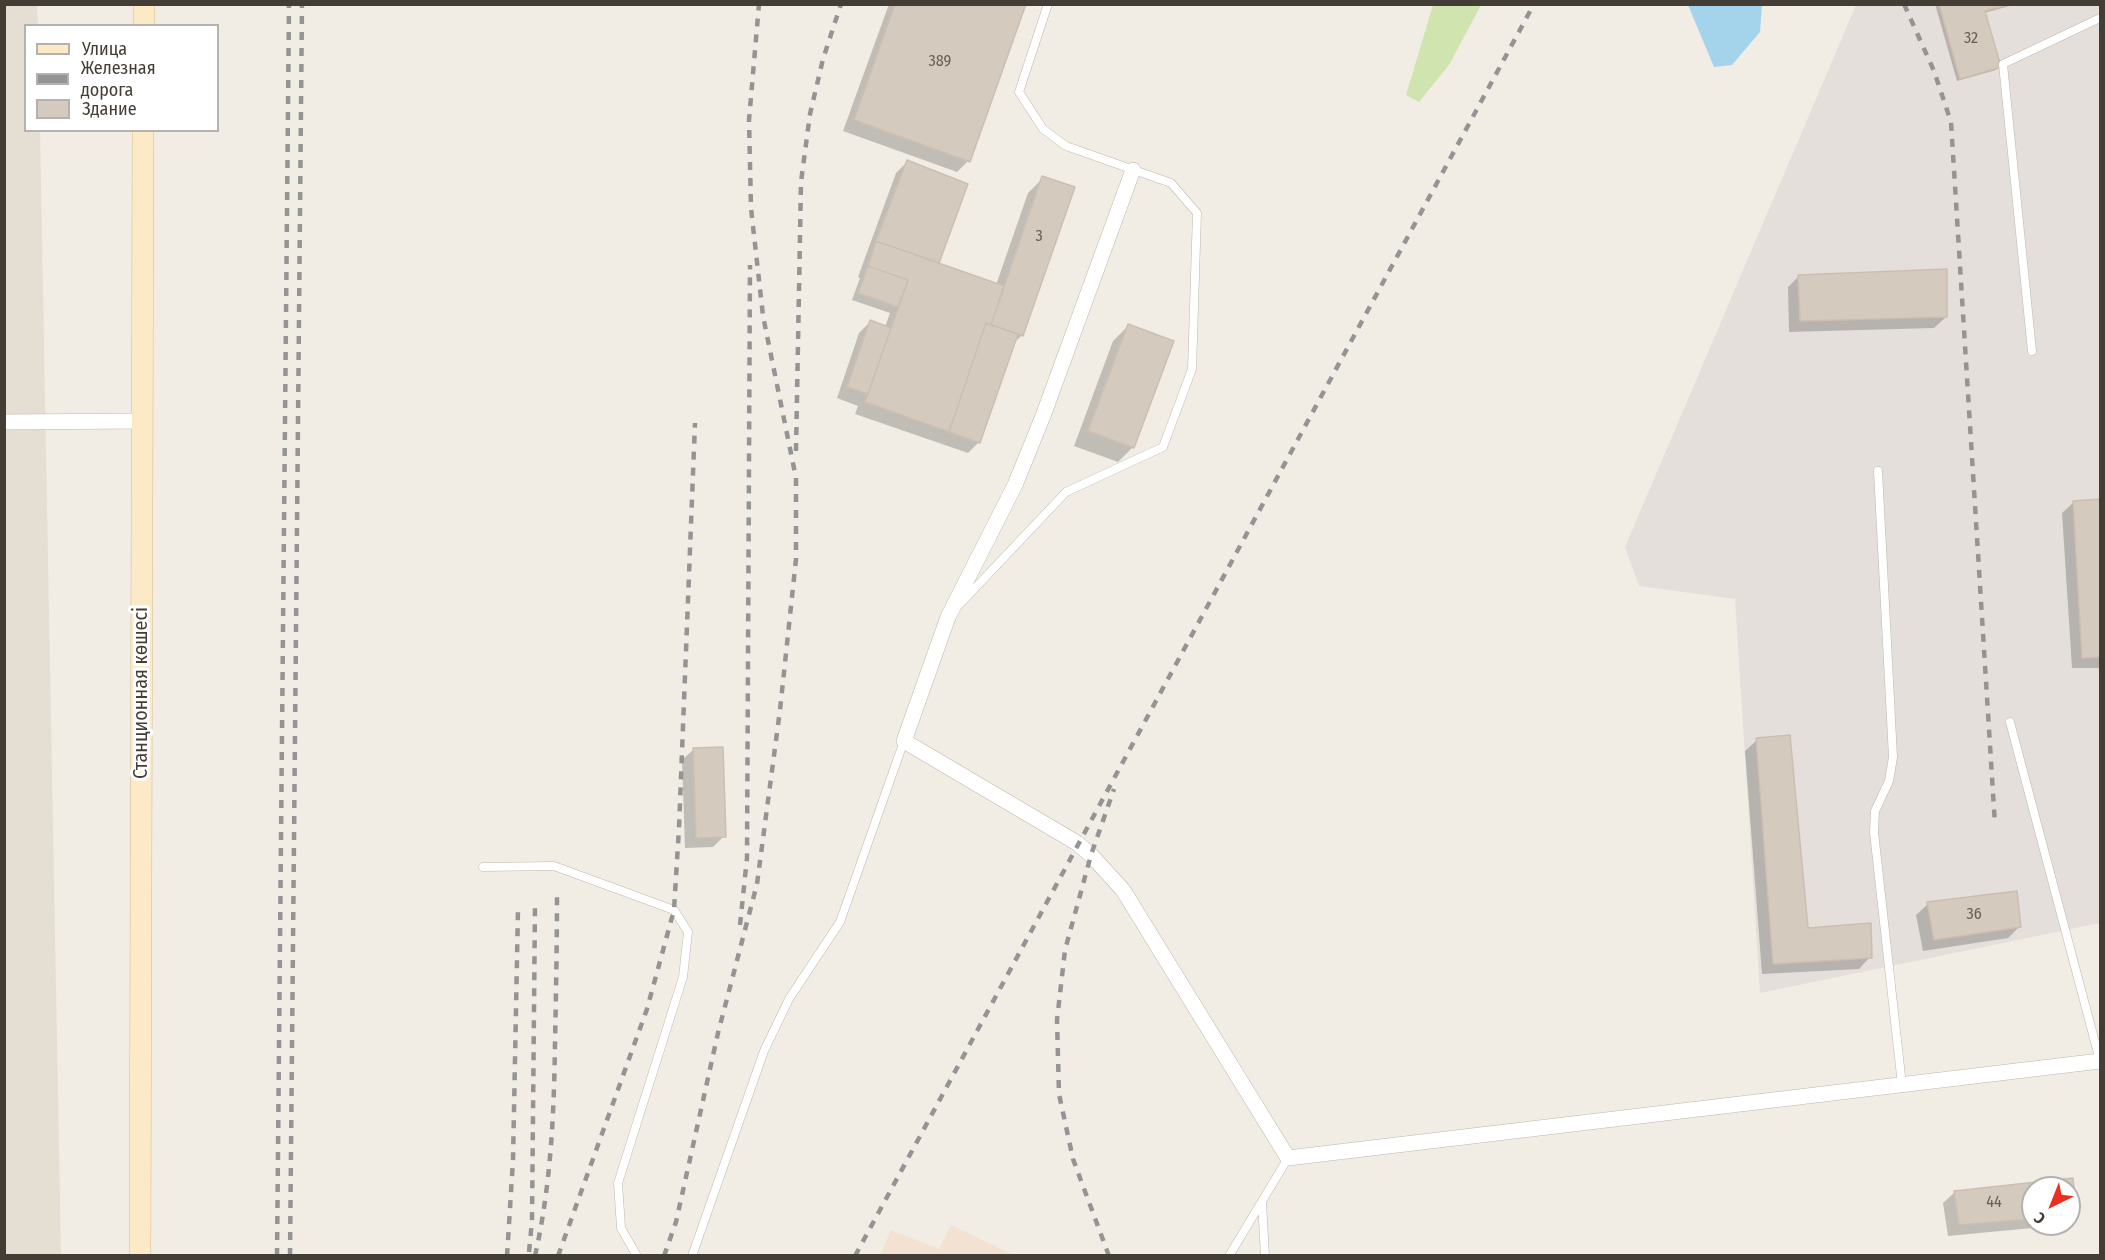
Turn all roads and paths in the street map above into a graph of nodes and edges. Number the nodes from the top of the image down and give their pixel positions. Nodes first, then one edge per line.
1 (144, 4) edge
2 (1048, 4) edge
3 (2100, 18) edge
4 (144, 24) edge
5 (143, 132) edge
6 (1133, 170) junction
7 (2032, 351) dead end
8 (142, 421) junction
9 (4, 422) edge
10 (1878, 471) dead end
11 (948, 617) junction
12 (2010, 722) dead end
13 (904, 741) junction
14 (483, 867) dead end
15 (2100, 1061) edge
16 (1902, 1085) junction
17 (1288, 1158) junction
18 (1262, 1201) junction
19 (140, 1256) edge
20 (637, 1256) edge
21 (692, 1256) edge
22 (1229, 1256) edge
23 (1265, 1256) edge

1 - 4 street
2 - 6 lane
3 - 7 lane
5 - 8 street, Станционная көшесі
6 - 11 street
6 - 11 lane
8 - 9 street
8 - 19 street, Станционная көшесі
10 - 16 lane
11 - 13 street
12 - 15 lane
13 - 17 street
13 - 21 lane
14 - 20 lane
15 - 16 street
16 - 17 street
17 - 18 lane
18 - 22 lane
18 - 23 lane

